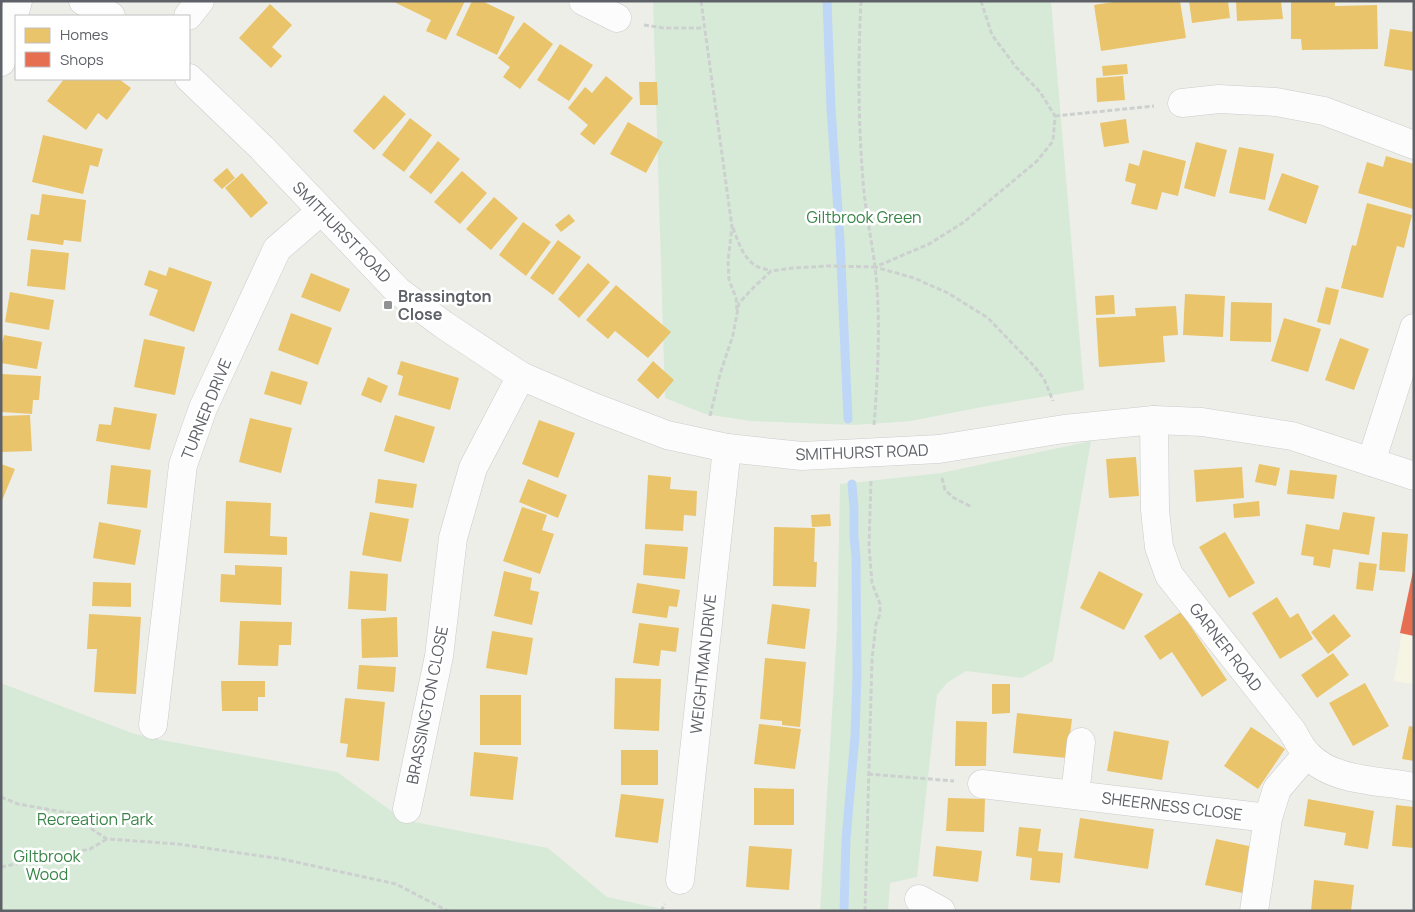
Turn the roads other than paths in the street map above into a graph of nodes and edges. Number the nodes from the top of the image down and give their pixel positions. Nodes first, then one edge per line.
1 (18, 1) edge
2 (84, 1) edge
3 (200, 1) edge
4 (583, 1) edge
5 (109, 15) edge
6 (189, 15) edge
7 (617, 18) road end
8 (1, 62) edge
9 (190, 79) edge
10 (1182, 103) road end
11 (1414, 145) edge
12 (321, 211) junction
13 (1414, 328) edge
14 (521, 376) junction
15 (1154, 420) junction
16 (715, 446) junction
17 (1371, 462) junction
18 (1414, 476) edge
19 (153, 725) dead end
20 (1081, 742) dead end
21 (1307, 754) junction
22 (982, 784) dead end
23 (1414, 787) edge
24 (1075, 795) junction
25 (407, 809) dead end
26 (1268, 818) junction
27 (680, 880) dead end
28 (1254, 911) edge

1 - 8 street
2 - 5 street
3 - 6 street
4 - 7 street
9 - 12 street, SMITHURST ROAD
10 - 11 street
12 - 14 street, SMITHURST ROAD
12 - 19 street, TURNER DRIVE
13 - 17 street
14 - 16 street, SMITHURST ROAD
14 - 25 street, BRASSINGTON CLOSE
15 - 16 street, SMITHURST ROAD
15 - 17 street, SMITHURST ROAD
15 - 21 street, GARNER ROAD
16 - 27 street, WEIGHTMAN DRIVE
17 - 18 street, SMITHURST ROAD
20 - 24 street
21 - 23 street, GARNER ROAD
21 - 26 street
22 - 24 street, SHEERNESS CLOSE
24 - 26 street, SHEERNESS CLOSE
26 - 28 street

